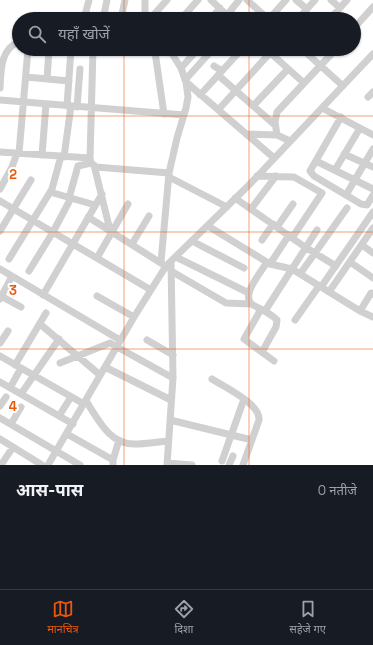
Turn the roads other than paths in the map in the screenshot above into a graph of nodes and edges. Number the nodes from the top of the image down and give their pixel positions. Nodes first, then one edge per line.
1 (88, 0) edge
2 (107, 0) edge
3 (125, 0) edge
4 (145, 0) edge
5 (167, 0) edge
6 (198, 0) edge
7 (211, 0) edge
8 (239, 0) edge
9 (296, 0) edge
10 (315, 0) edge
11 (331, 0) edge
12 (348, 0) edge
13 (251, 1) edge
14 (283, 1) edge
15 (373, 7) edge
16 (220, 8) junction
17 (340, 8) junction
18 (307, 9) junction
19 (85, 12) edge
20 (104, 12) edge
21 (122, 12) edge
22 (145, 12) edge
23 (156, 12) edge
24 (187, 12) edge
25 (217, 12) edge
26 (223, 12) edge
27 (231, 12) edge
28 (262, 12) edge
29 (274, 12) edge
30 (304, 12) edge
31 (336, 12) edge
32 (361, 20) edge
33 (12, 47) edge
34 (373, 54) edge
35 (28, 56) edge
36 (49, 56) edge
37 (71, 56) edge
38 (93, 56) edge
39 (156, 56) edge
40 (174, 56) edge
41 (192, 56) edge
42 (207, 56) edge
43 (236, 56) edge
44 (264, 56) edge
45 (274, 56) edge
46 (310, 56) edge
47 (330, 56) edge
48 (214, 66) dead end
49 (321, 66) junction
50 (181, 68) junction
51 (80, 69) dead end
52 (288, 69) junction
53 (220, 73) junction
54 (26, 78) junction
55 (47, 79) junction
56 (69, 81) junction
57 (186, 81) junction
58 (304, 84) junction
59 (343, 86) junction
60 (0, 87) edge
61 (236, 90) junction
62 (200, 94) junction
63 (0, 100) edge
64 (24, 102) junction
65 (46, 104) junction
66 (72, 106) junction
67 (253, 106) junction
68 (91, 108) junction
69 (322, 108) junction
70 (218, 110) junction
71 (164, 114) junction
72 (184, 115) junction
73 (341, 117) junction
74 (275, 125) junction
75 (360, 128) junction
76 (246, 134) junction
77 (277, 135) junction
78 (373, 135) edge
79 (290, 141) junction
80 (373, 149) edge
81 (0, 152) edge
82 (18, 153) junction
83 (344, 154) junction
84 (42, 155) junction
85 (63, 156) junction
86 (274, 158) junction
87 (316, 160) junction
88 (92, 162) junction
89 (365, 163) junction
90 (373, 167) edge
91 (335, 170) junction
92 (169, 175) junction
93 (257, 176) junction
94 (276, 176) junction
95 (31, 180) dead end
96 (355, 180) junction
97 (0, 189) edge
98 (373, 189) edge
99 (50, 192) junction
100 (102, 194) junction
101 (346, 195) junction
102 (373, 195) edge
103 (70, 198) junction
104 (235, 198) junction
105 (0, 201) edge
106 (128, 204) dead end
107 (293, 204) dead end
108 (95, 205) junction
109 (227, 207) junction
110 (347, 208) dead end
111 (13, 209) junction
112 (250, 209) junction
113 (373, 212) edge
114 (149, 216) dead end
115 (88, 217) junction
116 (359, 217) dead end
117 (33, 221) junction
118 (366, 222) junction
119 (208, 226) junction
120 (275, 226) junction
121 (373, 227) edge
122 (317, 230) dead end
123 (0, 231) edge
124 (111, 231) junction
125 (53, 232) junction
126 (290, 237) junction
127 (262, 240) dead end
128 (192, 241) junction
129 (73, 244) junction
130 (132, 244) junction
131 (362, 245) junction
132 (305, 247) junction
133 (315, 253) junction
134 (373, 253) edge
135 (176, 257) junction
136 (97, 258) junction
137 (9, 259) dead end
138 (350, 262) junction
139 (269, 263) junction
140 (167, 266) junction
141 (336, 266) junction
142 (244, 268) dead end
143 (0, 269) edge
144 (292, 269) junction
145 (29, 271) dead end
146 (300, 274) junction
147 (12, 276) junction
148 (373, 278) edge
149 (320, 286) junction
150 (151, 290) junction
151 (329, 292) junction
152 (249, 293) junction
153 (373, 294) edge
154 (43, 295) junction
155 (97, 296) dead end
156 (1, 297) edge
157 (251, 304) junction
158 (21, 307) dead end
159 (263, 310) junction
160 (360, 311) junction
161 (46, 313) dead end
162 (134, 317) junction
163 (373, 317) edge
164 (295, 320) dead end
165 (40, 324) junction
166 (8, 331) dead end
167 (59, 339) junction
168 (147, 340) dead end
169 (0, 343) edge
170 (119, 343) junction
171 (262, 352) junction
172 (173, 355) junction
173 (0, 356) edge
174 (78, 356) junction
175 (274, 361) dead end
176 (60, 363) dead end
177 (18, 366) junction
178 (105, 367) junction
179 (34, 375) junction
180 (100, 375) junction
181 (173, 378) junction
182 (212, 379) dead end
183 (0, 383) edge
184 (10, 388) junction
185 (21, 394) junction
186 (6, 396) dead end
187 (71, 397) junction
188 (244, 399) junction
189 (171, 400) junction
190 (85, 403) junction
191 (0, 406) edge
192 (21, 407) dead end
193 (59, 416) junction
194 (0, 418) edge
195 (170, 420) junction
196 (11, 424) junction
197 (73, 424) junction
198 (67, 434) junction
199 (231, 435) junction
200 (0, 439) edge
201 (119, 440) junction
202 (252, 440) junction
203 (168, 441) junction
204 (13, 447) junction
205 (57, 451) junction
206 (233, 456) dead end
207 (222, 461) dead end
208 (113, 462) edge
209 (167, 464) edge
210 (2, 465) edge
211 (42, 465) edge
212 (48, 465) edge
213 (80, 465) edge
214 (192, 465) edge
215 (229, 465) edge
216 (243, 465) edge

1 - 19 street
2 - 20 street
3 - 21 street
4 - 22 street
5 - 23 street
6 - 24 street
7 - 16 street
8 - 27 street
9 - 18 street
10 - 18 street
11 - 17 street
12 - 17 street
13 - 28 street
14 - 29 street
15 - 32 street
16 - 25 street
16 - 26 street
17 - 31 street
18 - 30 street
33 - 60 street
34 - 59 street
35 - 54 street
36 - 55 street
37 - 56 street
38 - 68 street
39 - 71 street
40 - 50 street
41 - 50 street
42 - 57 street
43 - 53 street
44 - 61 street
45 - 52 street
46 - 49 street
47 - 49 street
48 - 53 street
49 - 58 street
49 - 59 street
50 - 57 street
51 - 66 street
52 - 58 street
52 - 67 street
53 - 61 street
53 - 62 street
54 - 55 street
54 - 64 street
55 - 56 street
56 - 66 street
57 - 62 street
57 - 72 street
58 - 74 street
59 - 69 street
61 - 67 street
61 - 70 street
62 - 70 street
63 - 64 street
64 - 65 street
64 - 82 street
65 - 66 street
65 - 84 street
66 - 68 street
66 - 85 street
67 - 74 street
68 - 71 street
68 - 88 street
69 - 73 street
69 - 79 street
70 - 76 street
71 - 72 street
72 - 92 street
73 - 75 street
73 - 87 street
74 - 77 street
75 - 78 street
75 - 83 street
76 - 77 street
76 - 86 street
77 - 79 street
79 - 86 street
80 - 89 street
81 - 82 street
82 - 84 street
82 - 97 street
83 - 89 street
83 - 91 street
84 - 85 street
85 - 88 street
85 - 99 street
86 - 93 street
87 - 91 street
87 - 101 street
88 - 92 street
88 - 100 street
88 - 103 street
89 - 90 street
89 - 96 street
91 - 96 street
92 - 109 street
92 - 140 street
93 - 94 street
93 - 104 street
94 - 112 street
94 - 126 street
95 - 111 street
96 - 98 street
96 - 101 street
99 - 103 street
99 - 117 street
100 - 108 street
100 - 124 street
101 - 102 street
103 - 108 street
103 - 125 street
104 - 109 street
104 - 112 street
105 - 111 street
106 - 124 street
107 - 120 street
108 - 115 street
109 - 119 street
110 - 133 street
111 - 117 street
111 - 123 street
112 - 120 street
113 - 118 street
114 - 130 street
115 - 124 street
115 - 129 street
116 - 118 street
117 - 125 street
117 - 137 street
118 - 121 street
118 - 141 street
119 - 128 street
119 - 139 street
120 - 126 street
120 - 127 street
121 - 131 street
122 - 132 street
124 - 130 street
124 - 136 street
125 - 129 street
125 - 145 street
126 - 132 street
126 - 139 street
128 - 135 street
128 - 142 street
129 - 136 street
129 - 154 street
130 - 140 street
131 - 134 street
131 - 138 street
132 - 133 street
132 - 144 street
133 - 141 street
133 - 146 street
135 - 140 street
135 - 152 street
136 - 150 street
138 - 148 street
138 - 151 street
139 - 144 street
139 - 152 street
140 - 150 street
140 - 157 street
140 - 172 street
141 - 149 street
143 - 147 street
144 - 146 street
144 - 159 street
146 - 149 street
147 - 154 street
147 - 156 street
149 - 151 street
149 - 164 street
150 - 162 street
151 - 160 street
152 - 157 street
153 - 160 street
154 - 170 street
155 - 162 street
156 - 158 street
157 - 159 street
159 - 171 street
159 - 171 street
160 - 163 street
161 - 165 street
162 - 170 street
165 - 167 street
165 - 177 street
166 - 169 street
167 - 174 street
167 - 179 street
168 - 172 street
170 - 174 street
170 - 178 street
170 - 181 street
171 - 175 street
172 - 181 street
173 - 177 street
174 - 176 street
174 - 180 street
177 - 179 street
177 - 184 street
178 - 180 street
178 - 189 street
179 - 185 street
179 - 187 street
180 - 190 street
181 - 189 street
182 - 188 street
183 - 184 street
184 - 185 street
185 - 193 street
186 - 191 street
187 - 190 street
187 - 193 street
188 - 199 street
188 - 202 street
189 - 195 street
190 - 197 street
190 - 201 street
192 - 196 street
193 - 197 street
194 - 196 street
195 - 199 street
195 - 203 street
196 - 205 street
197 - 198 street
198 - 205 street
198 - 208 street
199 - 202 street
199 - 207 street
200 - 204 street
201 - 203 street
201 - 208 street
202 - 216 street
203 - 209 street
204 - 210 street
204 - 211 street
205 - 212 street
205 - 213 street
206 - 215 street
209 - 214 street

